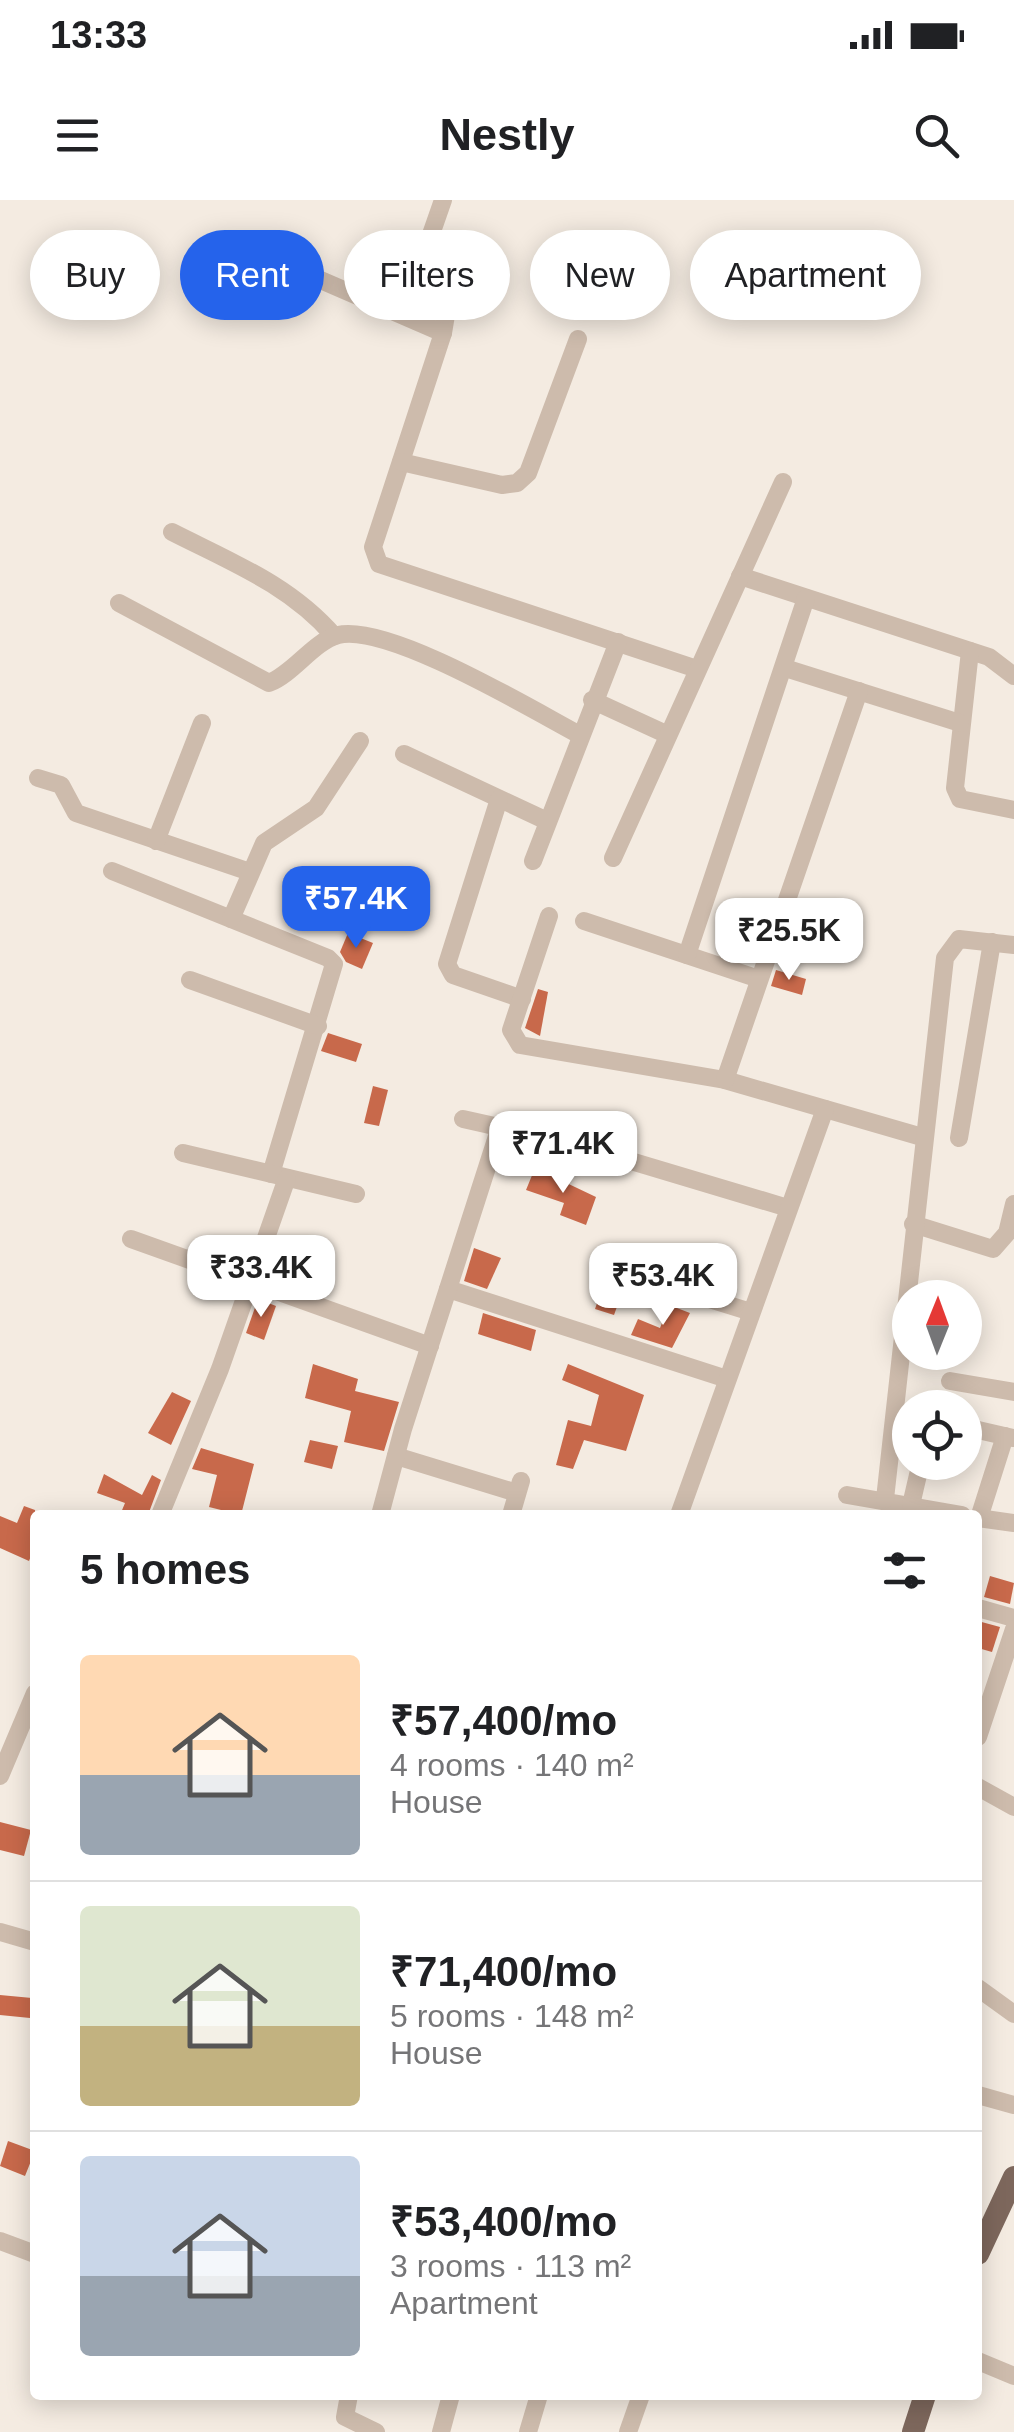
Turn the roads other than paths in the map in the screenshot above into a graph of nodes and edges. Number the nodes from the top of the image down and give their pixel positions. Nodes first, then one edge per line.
1 (443, 200) edge
2 (324, 281) edge
3 (443, 333) junction
4 (578, 339) dead end
5 (401, 462) junction
6 (784, 482) dead end
7 (172, 532) dead end
8 (740, 576) junction
9 (806, 598) junction
10 (119, 604) dead end
11 (334, 636) junction
12 (618, 642) junction
13 (970, 651) junction
14 (785, 668) junction
15 (697, 669) junction
16 (1014, 676) edge
17 (859, 691) junction
18 (592, 700) junction
19 (960, 723) junction
20 (202, 724) dead end
21 (578, 734) junction
22 (668, 735) junction
23 (360, 741) dead end
24 (404, 754) dead end
25 (38, 778) dead end
26 (499, 799) junction
27 (1014, 810) edge
28 (547, 822) junction
29 (156, 841) junction
30 (613, 858) dead end
31 (532, 861) dead end
32 (112, 871) dead end
33 (250, 872) junction
34 (549, 916) dead end
35 (231, 919) junction
36 (584, 921) dead end
37 (992, 942) junction
38 (1014, 945) edge
39 (687, 955) junction
40 (759, 979) junction
41 (190, 980) dead end
42 (522, 999) junction
43 (318, 1026) junction
44 (725, 1080) junction
45 (824, 1109) junction
46 (463, 1119) dead end
47 (500, 1128) junction
48 (922, 1138) junction
49 (959, 1138) dead end
50 (184, 1152) dead end
51 (279, 1176) junction
52 (356, 1194) dead end
53 (1014, 1204) edge
54 (788, 1208) junction
55 (912, 1224) junction
56 (131, 1240) dead end
57 (606, 1267) dead end
58 (250, 1282) junction
59 (448, 1289) junction
60 (751, 1312) junction
61 (430, 1346) junction
62 (728, 1378) junction
63 (950, 1381) dead end
64 (1014, 1392) edge
65 (982, 1430) edge
66 (1009, 1437) edge
67 (396, 1456) junction
68 (917, 1480) edge
69 (847, 1494) dead end
70 (885, 1499) junction
71 (911, 1504) junction
72 (162, 1510) edge
73 (381, 1510) edge
74 (512, 1510) edge
75 (681, 1510) edge
76 (940, 1510) edge
77 (976, 1510) edge
78 (982, 1518) edge
79 (1014, 1523) edge
80 (982, 1609) edge
81 (1014, 1618) edge
82 (1014, 1629) edge
83 (1010, 1654) edge
84 (982, 1727) edge
85 (27, 1736) edge
86 (0, 1776) edge
87 (982, 1789) edge
88 (1014, 1807) edge
89 (0, 1932) edge
90 (30, 1941) edge
91 (982, 1991) edge
92 (1014, 2014) edge
93 (982, 2096) edge
94 (1014, 2105) edge
95 (1014, 2177) edge
96 (0, 2241) edge
97 (982, 2245) edge
98 (30, 2252) edge
99 (982, 2362) edge
100 (1014, 2376) edge
101 (348, 2400) edge
102 (450, 2400) edge
103 (538, 2400) edge
104 (639, 2400) edge
105 (923, 2400) edge
106 (376, 2432) edge
107 (441, 2432) edge
108 (528, 2432) edge
109 (628, 2432) edge
110 (913, 2432) edge

1 - 3 street
2 - 3 street
3 - 5 street
4 - 5 street
5 - 12 street
6 - 8 street
7 - 11 street
8 - 9 street
8 - 15 street
9 - 13 street
9 - 14 street
10 - 11 street
11 - 21 street
12 - 15 street
12 - 18 street
13 - 16 street
13 - 19 street
14 - 17 street
14 - 39 street
15 - 22 street
17 - 19 street
17 - 40 street
18 - 21 street
18 - 22 street
19 - 27 street
20 - 29 street
21 - 28 street
22 - 30 street
23 - 33 street
24 - 26 street
25 - 29 street
26 - 28 street
26 - 42 street
28 - 31 street
29 - 33 street
32 - 35 street
33 - 35 street
34 - 42 street
35 - 43 street
36 - 39 street
37 - 38 street
37 - 48 street
37 - 49 street
39 - 40 street
40 - 44 street
41 - 43 street
42 - 44 street
43 - 51 street
44 - 45 street
45 - 48 street
45 - 54 street
46 - 47 street
47 - 54 street
47 - 59 street
48 - 55 street
50 - 51 street
51 - 52 street
51 - 58 street
53 - 55 street
54 - 60 street
55 - 70 street
56 - 58 street
57 - 60 street
58 - 61 street
58 - 72 street
59 - 61 street
59 - 62 street
60 - 62 street
61 - 67 street
62 - 75 street
63 - 64 street
65 - 66 street
66 - 77 street
67 - 73 street
67 - 74 street
68 - 71 street
69 - 70 street
70 - 71 street
71 - 76 street
78 - 79 street
80 - 81 street
82 - 83 street
83 - 84 street
85 - 86 street
87 - 88 street
89 - 90 street
91 - 92 street
93 - 94 street
95 - 97 main road
96 - 98 street
99 - 100 street
101 - 106 street
102 - 107 street
103 - 108 street
104 - 109 street
105 - 110 main road

